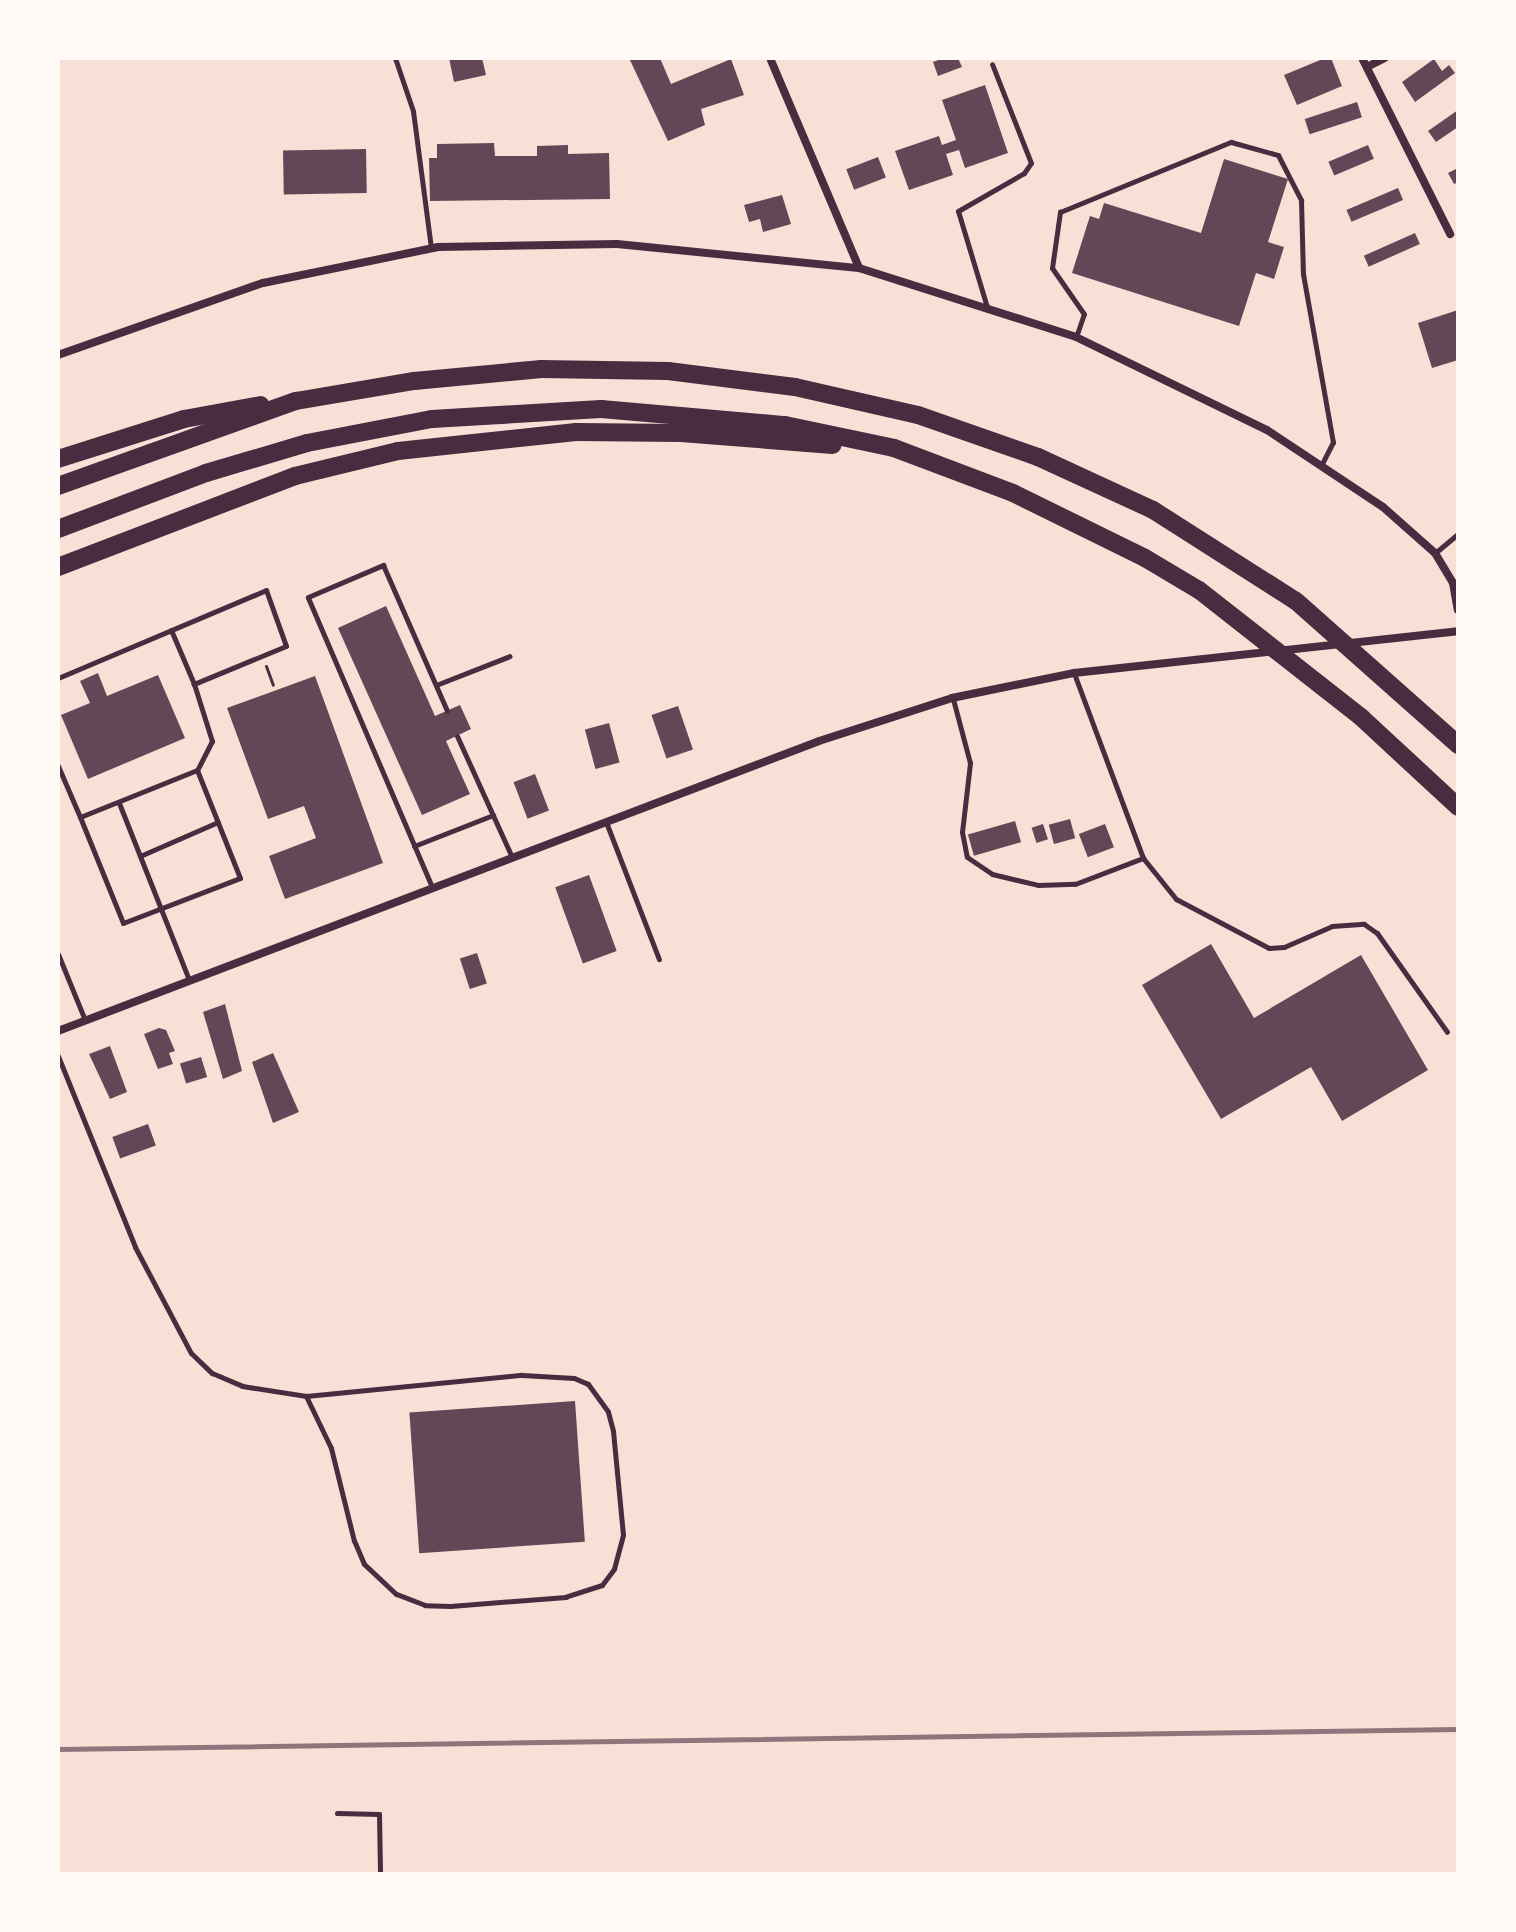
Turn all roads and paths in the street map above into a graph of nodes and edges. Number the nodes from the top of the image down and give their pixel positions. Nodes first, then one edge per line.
1 (395, 58) edge
2 (770, 58) edge
3 (1385, 58) edge
4 (1364, 62) edge
5 (992, 64) dead end
6 (1450, 234) dead end
7 (431, 248) junction
8 (859, 268) junction
9 (987, 307) junction
10 (1076, 337) junction
11 (58, 355) edge
12 (296, 401) junction
13 (894, 448) junction
14 (58, 459) edge
15 (1322, 464) junction
16 (58, 486) edge
17 (58, 529) edge
18 (1458, 534) edge
19 (1435, 553) junction
20 (58, 567) edge
21 (1458, 610) edge
22 (171, 630) junction
23 (1458, 631) edge
24 (262, 656) junction
25 (510, 656) dead end
26 (1074, 673) junction
27 (58, 678) edge
28 (194, 684) junction
29 (273, 685) dead end
30 (436, 685) junction
31 (952, 698) junction
32 (447, 711) dead end
33 (457, 736) dead end
34 (1458, 745) edge
35 (58, 766) edge
36 (197, 770) junction
37 (119, 803) junction
38 (1458, 807) edge
39 (493, 815) junction
40 (80, 817) junction
41 (606, 821) junction
42 (218, 822) junction
43 (414, 846) junction
44 (140, 856) junction
45 (512, 857) junction
46 (1143, 858) junction
47 (432, 887) junction
48 (161, 908) junction
49 (58, 954) edge
50 (659, 959) dead end
51 (60, 967) edge
52 (189, 980) junction
53 (85, 1020) junction
54 (58, 1031) edge
55 (1447, 1032) dead end
56 (58, 1056) edge
57 (306, 1396) junction
58 (337, 1813) dead end
59 (380, 1874) edge

1 - 7 lane
2 - 8 street
3 - 4 street
4 - 6 street
5 - 9 lane
7 - 8 street
7 - 11 street
8 - 9 street
9 - 10 street
10 - 15 street
10 - 15 lane
12 - 14 highway
12 - 16 highway
12 - 34 highway
13 - 17 highway
13 - 20 highway
13 - 38 highway
15 - 19 street
18 - 19 lane
19 - 21 street
22 - 24 lane
22 - 27 lane
22 - 28 lane
23 - 26 street
24 - 28 lane
24 - 29 path
25 - 30 lane
26 - 31 street
26 - 46 lane
28 - 36 lane
30 - 32 lane
30 - 43 lane
31 - 41 street
31 - 46 lane
33 - 39 lane
35 - 40 lane
36 - 37 lane
36 - 42 lane
37 - 40 lane
37 - 44 lane
39 - 43 lane
39 - 45 lane
40 - 48 lane
41 - 45 street
41 - 50 lane
42 - 44 lane
42 - 48 lane
43 - 47 lane
44 - 48 lane
45 - 47 street
46 - 55 lane
47 - 52 street
48 - 52 lane
49 - 51 lane
51 - 53 lane
52 - 53 street
53 - 54 street
56 - 57 lane
57 - 57 lane
58 - 59 lane

